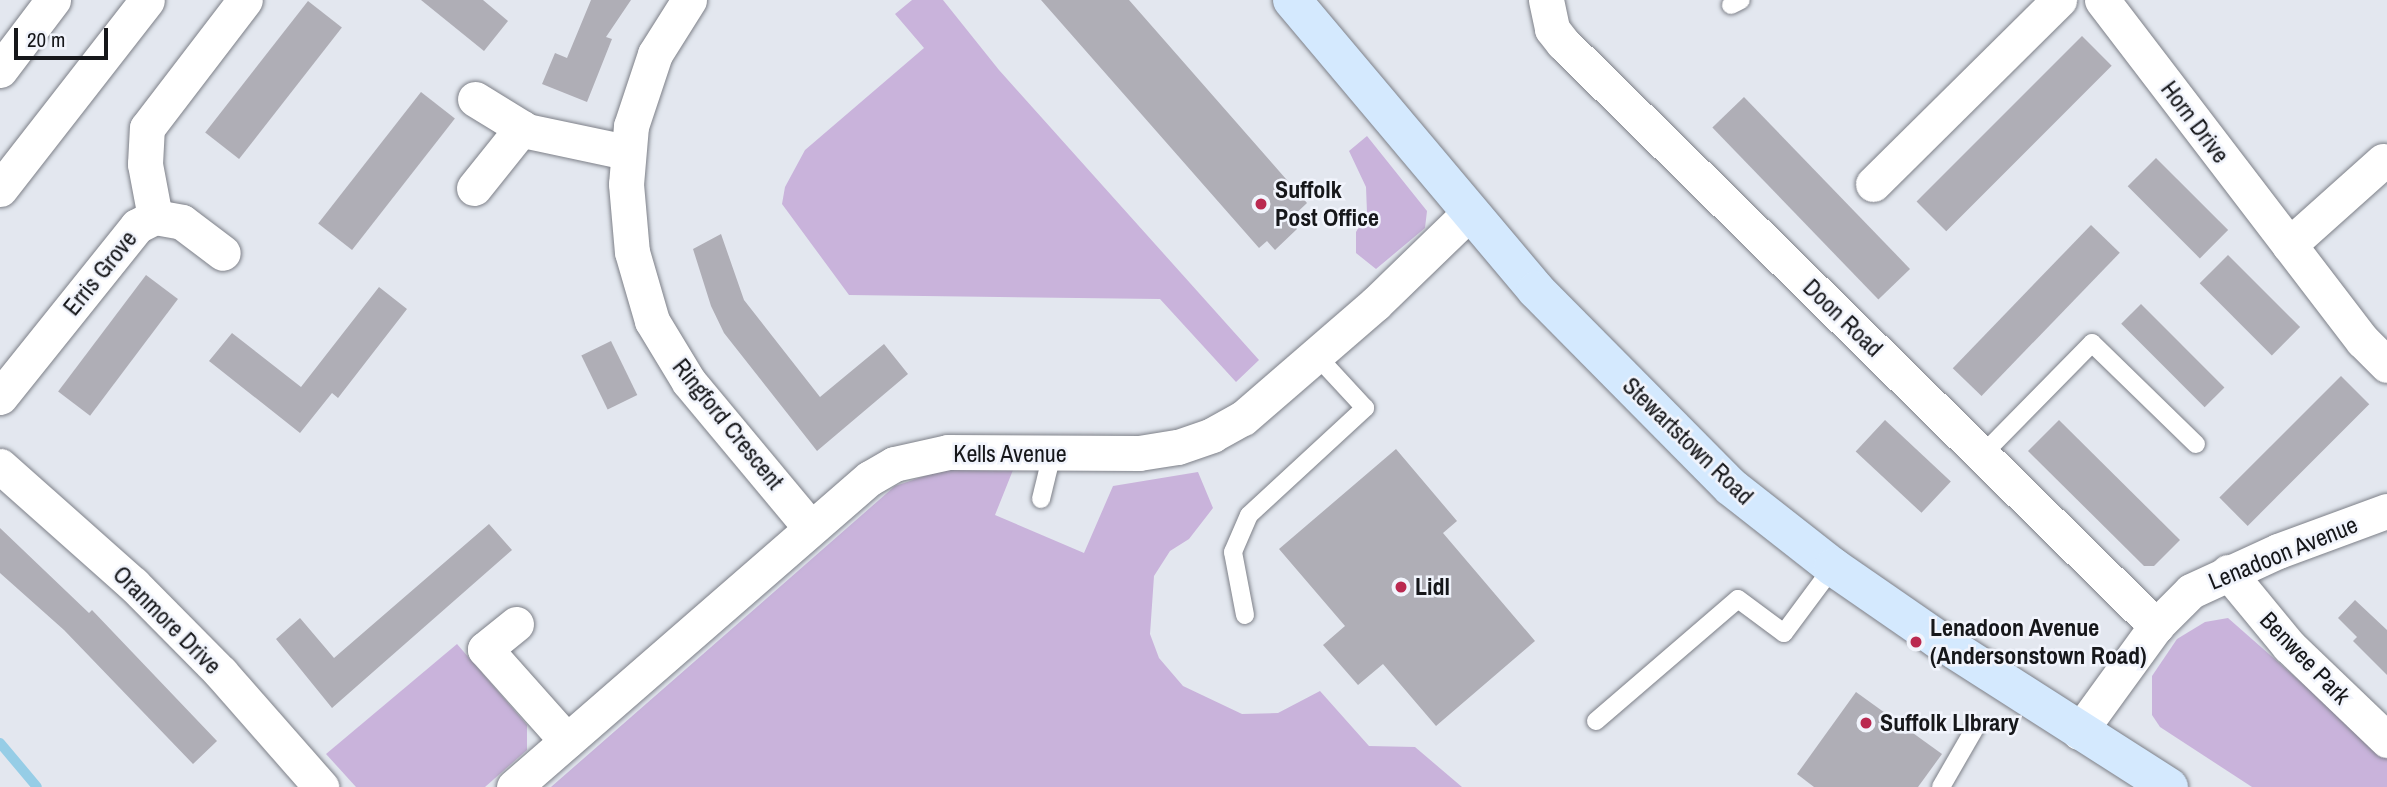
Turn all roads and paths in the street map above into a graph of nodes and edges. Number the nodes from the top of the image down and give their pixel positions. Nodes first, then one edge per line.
1 (53, 0) edge
2 (245, 0) edge
3 (689, 0) edge
4 (1292, 0) edge
5 (1546, 0) edge
6 (2059, 0) edge
7 (2102, 0) edge
8 (135, 4) edge
9 (0, 70) edge
10 (475, 99) dead end
11 (522, 128) junction
12 (627, 152) junction
13 (2383, 161) dead end
14 (1873, 184) dead end
15 (474, 187) dead end
16 (0, 189) edge
17 (1469, 213) junction
18 (155, 217) junction
19 (2289, 245) junction
20 (223, 253) dead end
21 (1316, 355) junction
22 (2387, 365) edge
23 (0, 397) edge
24 (2196, 444) dead end
25 (1052, 454) junction
26 (1982, 455) junction
27 (0, 466) edge
28 (1041, 499) dead end
29 (2387, 511) edge
30 (810, 527) junction
31 (1833, 567) junction
32 (2228, 572) junction
33 (1245, 615) dead end
34 (516, 624) dead end
35 (2155, 626) junction
36 (1597, 721) dead end
37 (1975, 728) dead end
38 (2079, 732) junction
39 (2387, 740) edge
40 (567, 741) junction
41 (321, 787) edge
42 (514, 787) edge
43 (1941, 787) edge
44 (2169, 787) edge

1 - 9 street
2 - 18 street
3 - 12 street, Ringford Crescent
4 - 17 main road, Stewartstown Road
5 - 26 street, Doon Road
6 - 14 street
7 - 19 street, Horn Drive
8 - 16 street
10 - 11 street
11 - 12 street
11 - 15 street
12 - 30 street, Ringford Crescent
13 - 19 street
17 - 21 street, Kells Avenue
17 - 31 main road, Stewartstown Road
18 - 20 street, Erris Grove
18 - 23 street, Erris Grove
19 - 22 street, Horn Drive
21 - 25 street, Kells Avenue
21 - 33 lane
24 - 26 lane
25 - 28 lane
25 - 30 street, Kells Avenue
26 - 35 street, Doon Road
27 - 41 street, Oranmore Drive
29 - 32 street, Lenadoon Avenue
30 - 40 street, Kells Avenue
31 - 36 lane
31 - 38 main road, Stewartstown Road
32 - 35 street, Lenadoon Avenue
32 - 39 street, Benwee Park
34 - 40 street
35 - 38 street, Lenadoon Avenue
37 - 43 lane
38 - 44 main road, Stewartstown Road
40 - 42 street, Kells Avenue

